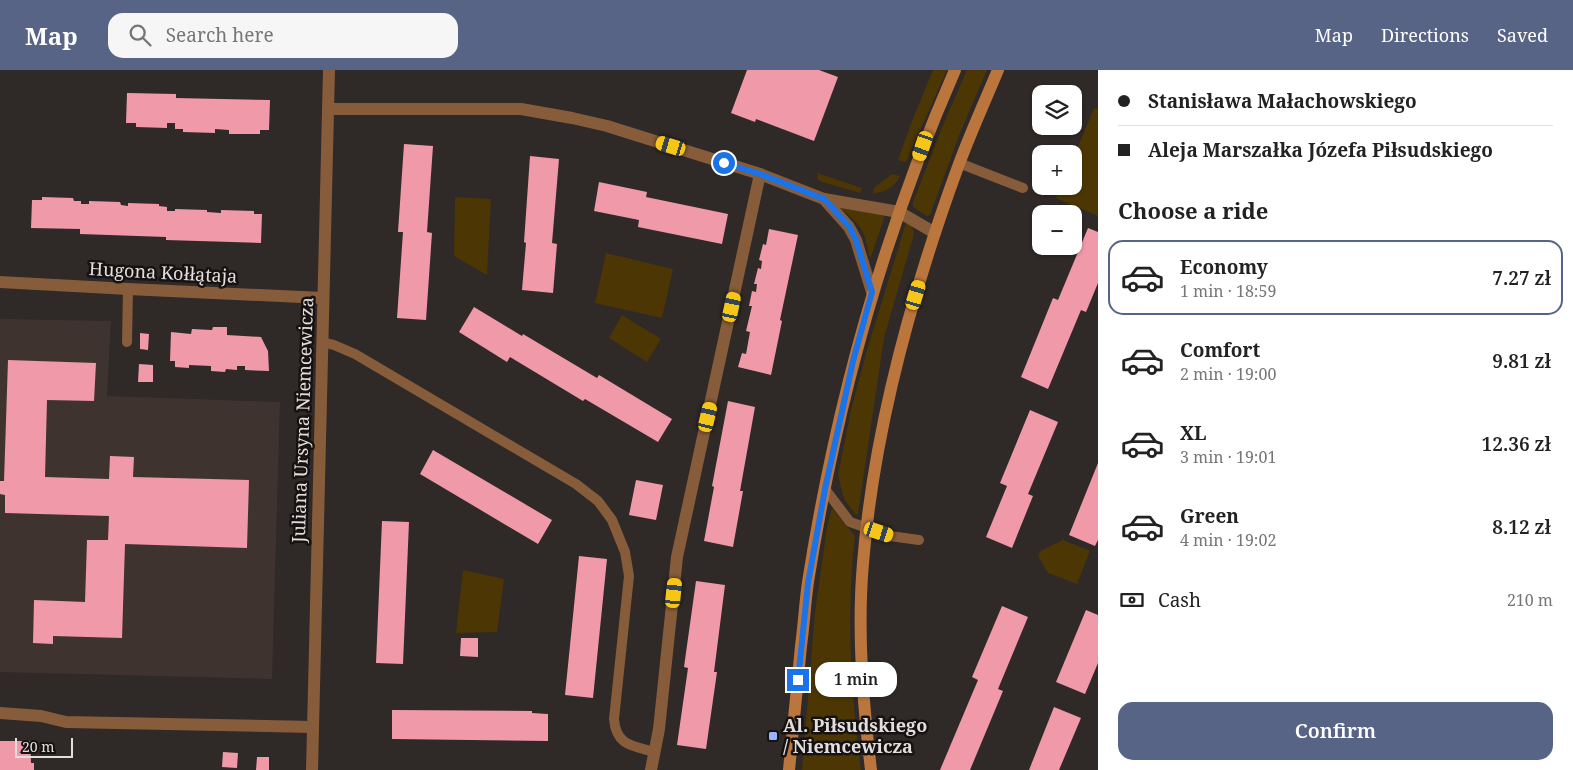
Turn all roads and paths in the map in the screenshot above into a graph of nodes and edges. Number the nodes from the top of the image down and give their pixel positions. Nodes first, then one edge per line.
1 (329, 70) edge
2 (955, 70) edge
3 (998, 70) edge
4 (328, 109) junction
5 (959, 163) junction
6 (760, 174) junction
7 (1023, 188) dead end
8 (824, 199) junction
9 (899, 212) junction
10 (935, 233) junction
11 (0, 282) edge
12 (128, 289) junction
13 (872, 292) junction
14 (323, 298) junction
15 (127, 342) dead end
16 (322, 342) junction
17 (825, 489) junction
18 (867, 528) junction
19 (919, 540) dead end
20 (0, 713) edge
21 (313, 727) junction
22 (655, 752) junction
23 (312, 770) edge
24 (651, 770) edge
25 (789, 770) edge
26 (871, 770) edge

1 - 4 street, Juliana Ursyna Niemcewicza
2 - 9 street
3 - 5 street
4 - 6 street
4 - 14 street, Juliana Ursyna Niemcewicza
5 - 7 lane
5 - 10 street
6 - 8 street
6 - 22 street
8 - 9 street
8 - 13 street
9 - 10 street
9 - 13 street
10 - 18 street
11 - 12 street, Hugona Kołłątaja
12 - 14 street, Hugona Kołłątaja
12 - 15 lane
13 - 17 street
14 - 16 street, Juliana Ursyna Niemcewicza
16 - 21 street, Juliana Ursyna Niemcewicza
16 - 22 lane
17 - 18 lane
17 - 25 street
18 - 19 lane
18 - 26 street
20 - 21 street
21 - 23 street, Juliana Ursyna Niemcewicza
22 - 24 street

